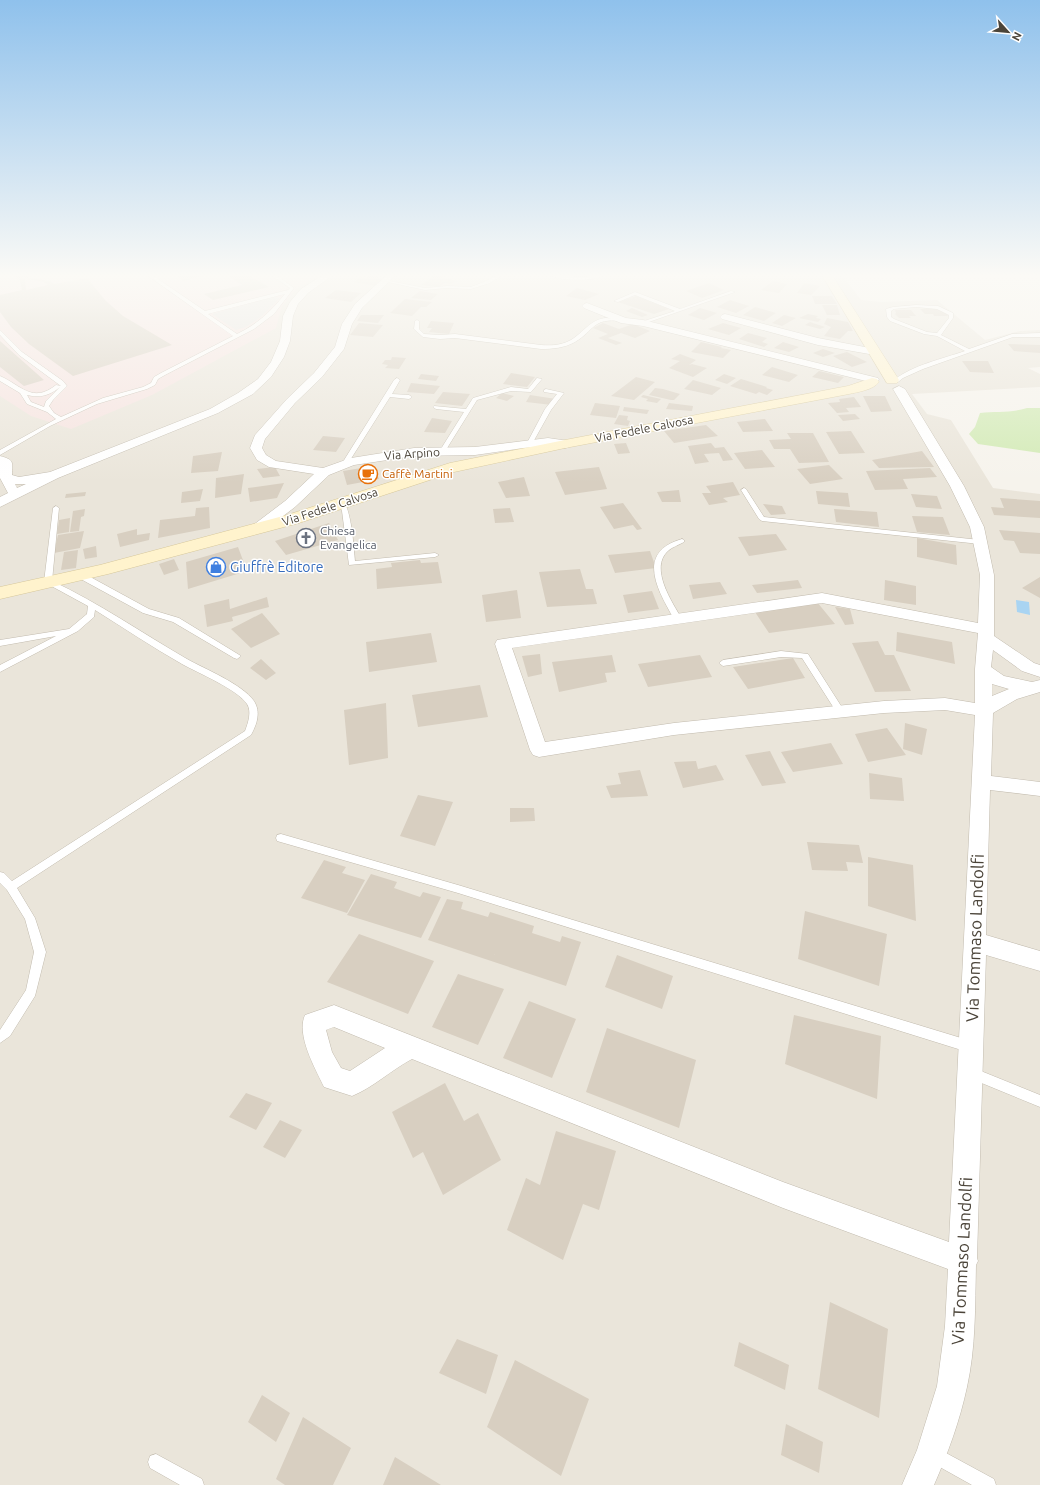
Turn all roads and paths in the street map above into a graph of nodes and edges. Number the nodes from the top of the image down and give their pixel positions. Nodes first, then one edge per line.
1 (11, 344) edge
2 (221, 344) edge
3 (283, 344) edge
4 (341, 344) edge
5 (523, 344) edge
6 (568, 344) edge
7 (726, 344) edge
8 (831, 344) edge
9 (870, 344) edge
10 (956, 344) edge
11 (988, 344) edge
12 (969, 351) junction
13 (875, 352) junction
14 (0, 378) edge
15 (539, 379) dead end
16 (397, 380) dead end
17 (61, 382) junction
18 (888, 386) junction
19 (546, 391) dead end
20 (23, 393) junction
21 (388, 395) junction
22 (409, 397) dead end
23 (436, 407) dead end
24 (48, 411) junction
25 (467, 411) junction
26 (60, 419) junction
27 (20, 440) junction
28 (530, 443) junction
29 (565, 444) junction
30 (442, 452) junction
31 (5, 457) edge
32 (344, 465) junction
33 (324, 472) junction
34 (52, 475) junction
35 (6, 477) junction
36 (744, 490) dead end
37 (15, 494) junction
38 (0, 503) edge
39 (342, 503) junction
40 (56, 508) dead end
41 (257, 528) junction
42 (682, 540) dead end
43 (980, 542) junction
44 (435, 555) dead end
45 (80, 575) junction
46 (48, 582) junction
47 (0, 593) edge
48 (92, 605) junction
49 (678, 619) junction
50 (75, 629) junction
51 (986, 634) junction
52 (0, 643) edge
53 (238, 656) dead end
54 (723, 663) dead end
55 (0, 668) edge
56 (983, 669) junction
57 (1034, 669) edge
58 (1036, 687) edge
59 (984, 710) junction
60 (840, 711) junction
61 (981, 782) junction
62 (1040, 789) edge
63 (281, 838) dead end
64 (0, 876) edge
65 (11, 887) junction
66 (975, 942) junction
67 (1040, 961) edge
68 (0, 1037) edge
69 (410, 1047) dead end
70 (971, 1047) junction
71 (971, 1073) junction
72 (1040, 1101) edge
73 (964, 1261) junction
74 (932, 1453) junction
75 (156, 1462) dead end
76 (196, 1485) edge
77 (918, 1485) edge
78 (988, 1485) edge

1 - 17 lane
2 - 26 lane
3 - 34 street
4 - 33 street
5 - 6 lane
7 - 18 street
8 - 13 street
9 - 13 street, Via Tommaso Landolfi
10 - 12 lane
11 - 12 lane
12 - 18 lane
13 - 18 street, Via Tommaso Landolfi
14 - 20 lane
15 - 25 lane
16 - 21 lane
17 - 20 lane
17 - 24 lane
18 - 29 street, Via Fedele Calvosa
18 - 43 street, Via Tommaso Landolfi
19 - 28 lane
20 - 24 lane
21 - 22 lane
21 - 32 lane
23 - 25 lane
24 - 26 lane
25 - 30 lane
26 - 27 lane
27 - 31 lane
27 - 31 lane
28 - 29 street, Via Arpino
28 - 30 street, Via Arpino
29 - 39 street, Via Fedele Calvosa
30 - 32 street, Via Arpino
31 - 35 street
32 - 33 street, Via Arpino
33 - 41 street, Via Arpino
34 - 35 street
34 - 37 street
35 - 37 street
36 - 43 lane
37 - 38 street
39 - 41 street, Via Fedele Calvosa
39 - 44 lane
40 - 46 lane
41 - 45 street, Via Fedele Calvosa
42 - 49 lane
43 - 51 street, Via Tommaso Landolfi
45 - 46 street, Via Fedele Calvosa
45 - 53 lane
46 - 47 street, Via Fedele Calvosa
46 - 48 lane
48 - 50 lane
48 - 65 lane
49 - 51 street
49 - 60 street
50 - 52 lane
50 - 55 lane
51 - 56 street, Via Tommaso Landolfi
51 - 57 street
54 - 60 lane
56 - 57 street
56 - 58 street
56 - 59 street, Via Tommaso Landolfi
58 - 59 street
59 - 60 street
59 - 61 street, Via Tommaso Landolfi
61 - 62 street
61 - 66 street, Via Tommaso Landolfi
63 - 70 lane
64 - 65 lane
65 - 68 lane
66 - 67 street
66 - 70 street, Via Tommaso Landolfi
69 - 73 street
70 - 71 street, Via Tommaso Landolfi
71 - 72 lane
71 - 73 street, Via Tommaso Landolfi
73 - 74 street, Via Tommaso Landolfi
74 - 77 street, Via Tommaso Landolfi
74 - 78 lane
75 - 76 lane

